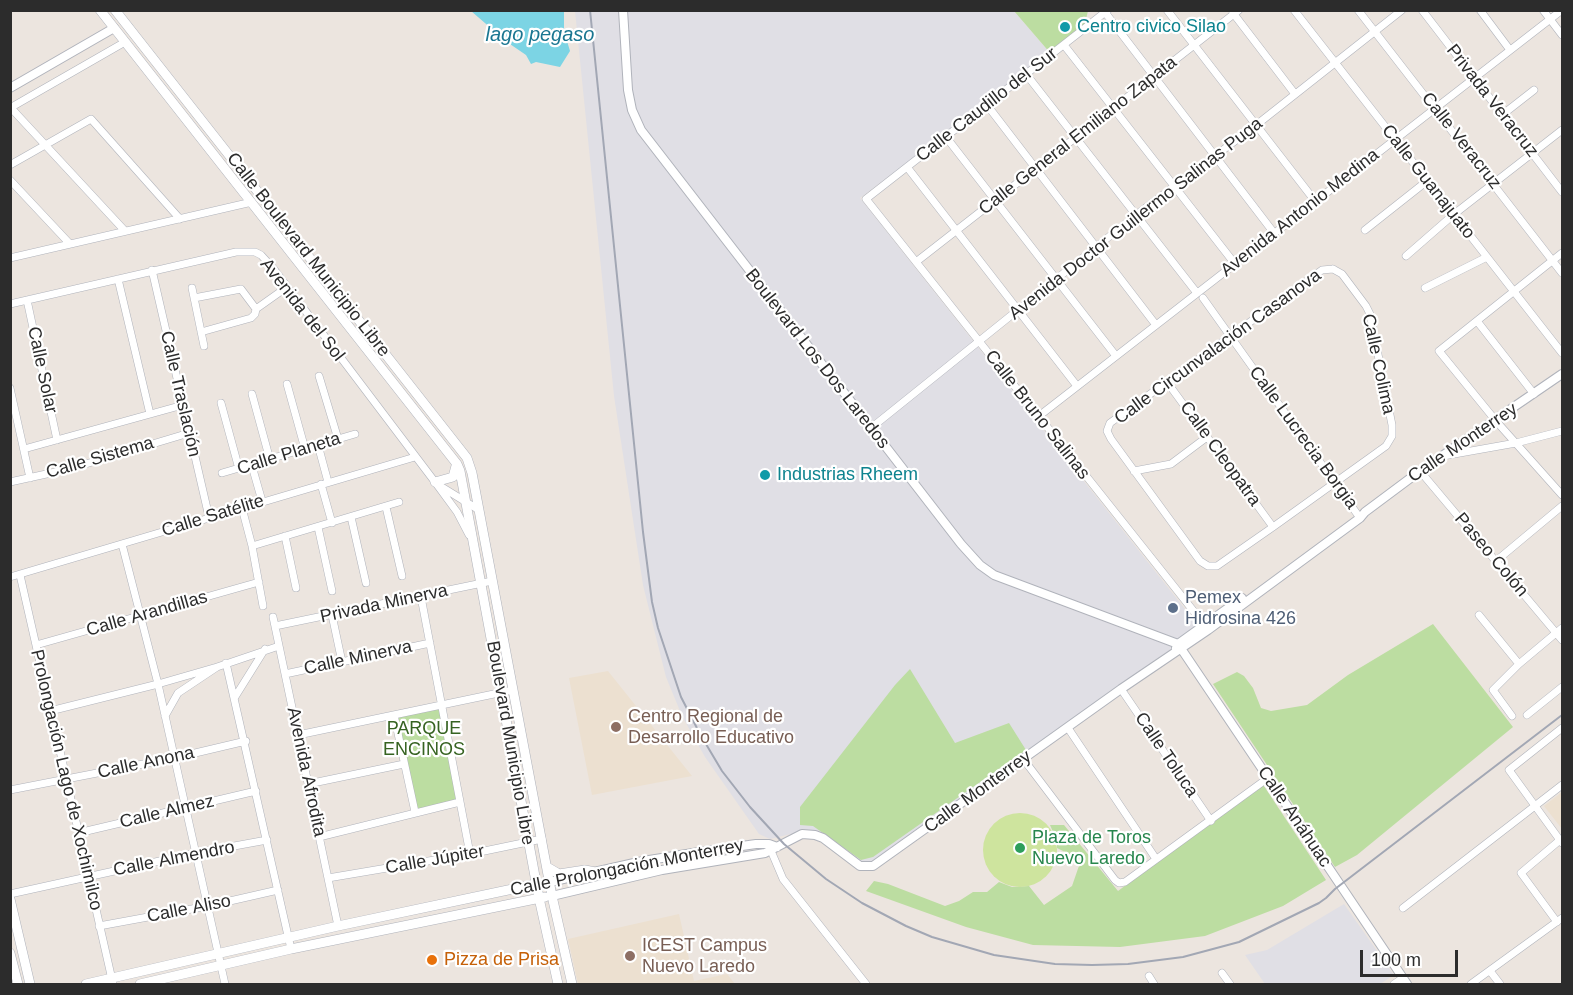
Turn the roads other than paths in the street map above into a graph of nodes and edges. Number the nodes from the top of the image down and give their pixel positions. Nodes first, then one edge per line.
1 (100, 10) edge
2 (115, 10) edge
3 (623, 10) edge
4 (1167, 10) edge
5 (1294, 10) edge
6 (1358, 10) edge
7 (1402, 10) edge
8 (1422, 10) edge
9 (1480, 10) edge
10 (1543, 10) edge
11 (1562, 10) edge
12 (1105, 11) edge
13 (1235, 12) edge
14 (1550, 20) junction
15 (114, 28) junction
16 (1375, 32) junction
17 (1563, 35) edge
18 (125, 42) junction
19 (1064, 45) junction
20 (1194, 45) junction
21 (1510, 50) junction
22 (1335, 63) junction
23 (1026, 74) junction
24 (1154, 77) junction
25 (1474, 78) junction
26 (10, 88) edge
27 (1534, 90) dead end
28 (1295, 94) junction
29 (987, 105) junction
30 (11, 108) edge
31 (1114, 108) junction
32 (1436, 108) junction
33 (1502, 115) junction
34 (1255, 126) junction
35 (1563, 130) edge
36 (946, 137) junction
37 (1076, 138) junction
38 (1395, 139) junction
39 (45, 145) junction
40 (1533, 153) junction
41 (1216, 155) junction
42 (10, 165) edge
43 (907, 167) junction
44 (1036, 169) junction
45 (10, 180) edge
46 (1427, 181) junction
47 (1494, 184) junction
48 (1175, 186) junction
49 (1563, 192) edge
50 (866, 199) joint
51 (995, 200) junction
52 (1315, 201) junction
53 (252, 202) junction
54 (1136, 215) junction
55 (1453, 215) junction
56 (180, 219) junction
57 (1365, 230) dead end
58 (125, 231) junction
59 (956, 231) junction
60 (1274, 233) junction
61 (70, 244) junction
62 (1096, 247) junction
63 (1563, 252) edge
64 (1406, 256) dead end
65 (1487, 257) junction
66 (10, 258) edge
67 (1553, 260) junction
68 (916, 262) junction
69 (1235, 264) junction
70 (1333, 268) joint
71 (152, 270) junction
72 (1563, 273) edge
73 (118, 279) junction
74 (1056, 279) junction
75 (287, 287) junction
76 (192, 288) dead end
77 (1425, 288) dead end
78 (1514, 292) junction
79 (1200, 296) junction
80 (194, 298) junction
81 (27, 300) junction
82 (10, 304) edge
83 (256, 309) junction
84 (1018, 310) junction
85 (1477, 321) junction
86 (1156, 325) junction
87 (201, 332) junction
88 (1230, 336) junction
89 (979, 341) junction
90 (204, 346) dead end
91 (1563, 353) edge
92 (1116, 356) junction
93 (1563, 374) edge
94 (318, 375) dead end
95 (1167, 382) junction
96 (287, 384) dead end
97 (1077, 386) junction
98 (10, 388) edge
99 (252, 394) dead end
100 (1534, 394) junction
101 (221, 403) dead end
102 (183, 405) junction
103 (150, 414) junction
104 (1039, 416) junction
105 (1496, 421) junction
106 (871, 428) junction
107 (1563, 431) edge
108 (189, 433) junction
109 (355, 434) dead end
110 (1208, 437) junction
111 (338, 439) junction
112 (57, 440) junction
113 (1516, 443) junction
114 (318, 445) junction
115 (305, 448) junction
116 (24, 449) junction
117 (1443, 456) junction
118 (415, 457) junction
119 (270, 460) junction
120 (457, 464) junction
121 (252, 466) junction
122 (239, 469) junction
123 (1134, 471) junction
124 (1420, 471) junction
125 (222, 474) dead end
126 (30, 478) junction
127 (10, 482) edge
128 (435, 482) junction
129 (324, 483) junction
130 (1336, 483) junction
131 (1563, 495) edge
132 (262, 501) junction
133 (465, 501) junction
134 (399, 502) dead end
135 (1563, 506) edge
136 (386, 507) junction
137 (242, 508) junction
138 (479, 510) junction
139 (1361, 515) junction
140 (209, 517) junction
141 (351, 517) junction
142 (332, 522) junction
143 (318, 527) junction
144 (1273, 527) junction
145 (285, 536) junction
146 (473, 543) junction
147 (122, 544) junction
148 (252, 546) junction
149 (1496, 561) junction
150 (20, 575) junction
151 (402, 576) dead end
152 (10, 577) edge
153 (492, 581) junction
154 (259, 582) junction
155 (366, 583) dead end
156 (481, 584) junction
157 (296, 588) dead end
158 (332, 591) dead end
159 (421, 597) junction
160 (263, 606) dead end
161 (332, 615) junction
162 (1479, 615) dead end
163 (140, 616) junction
164 (273, 617) dead end
165 (275, 626) junction
166 (1206, 628) junction
167 (1560, 630) edge
168 (1563, 640) edge
169 (430, 643) junction
170 (36, 645) junction
171 (279, 646) junction
172 (1180, 647) junction
173 (265, 649) junction
174 (342, 662) junction
175 (226, 663) junction
176 (1519, 664) junction
177 (216, 667) junction
178 (285, 674) junction
179 (158, 684) junction
180 (1563, 687) edge
181 (1121, 689) junction
182 (513, 690) junction
183 (501, 692) junction
184 (235, 697) junction
185 (442, 705) junction
186 (50, 711) junction
187 (394, 715) junction
188 (1527, 715) dead end
189 (165, 716) junction
190 (1512, 716) dead end
191 (1068, 728) junction
192 (1563, 728) edge
193 (298, 735) junction
194 (246, 741) junction
195 (174, 758) junction
196 (1024, 760) junction
197 (404, 764) junction
198 (1268, 778) junction
199 (66, 779) junction
200 (308, 784) junction
201 (1563, 785) edge
202 (10, 790) edge
203 (256, 791) junction
204 (534, 800) junction
205 (460, 802) junction
206 (521, 802) junction
207 (1536, 806) junction
208 (186, 807) junction
209 (415, 812) junction
210 (1211, 821) junction
211 (78, 832) junction
212 (319, 837) junction
213 (542, 839) junction
214 (267, 840) junction
215 (529, 842) junction
216 (1562, 842) edge
217 (772, 847) junction
218 (196, 853) junction
219 (470, 854) junction
220 (1156, 859) junction
221 (547, 867) junction
222 (595, 872) junction
223 (88, 876) junction
224 (328, 878) junction
225 (550, 882) junction
226 (537, 884) junction
227 (278, 890) junction
228 (10, 894) edge
229 (552, 896) junction
230 (539, 898) junction
231 (10, 899) edge
232 (208, 906) junction
233 (1403, 908) dead end
234 (1560, 920) edge
235 (99, 926) junction
236 (338, 926) junction
237 (288, 938) junction
238 (291, 949) junction
239 (10, 953) edge
240 (219, 954) junction
241 (221, 966) junction
242 (1490, 971) junction
243 (1222, 973) dead end
244 (1149, 976) dead end
245 (1405, 981) edge
246 (112, 982) edge
247 (18, 984) edge
248 (30, 984) edge
249 (86, 984) edge
250 (140, 984) edge
251 (225, 984) edge
252 (558, 984) edge
253 (572, 984) edge
254 (866, 984) edge
255 (1155, 984) edge
256 (1230, 984) edge
257 (1394, 984) edge
258 (1471, 984) edge
259 (1500, 984) edge

1 - 15 main road, Calle Boulevard Municipio Libre
2 - 138 main road, Calle Boulevard Municipio Libre
3 - 106 street, Boulevard Los Dos Laredos
4 - 20 street
5 - 22 street, Calle Guanajuato
6 - 16 street, Calle Veracruz
7 - 16 street, Avenida Doctor Guillermo Salinas Puga
8 - 25 street, Privada Veracruz
9 - 21 street
10 - 14 street
11 - 14 street, Avenida Antonio Medina
12 - 19 street, Calle Caudillo del Sur
12 - 24 street
13 - 20 street, Calle General Emiliano Zapata
13 - 28 street
14 - 17 street
14 - 21 street, Avenida Antonio Medina
15 - 18 main road, Calle Boulevard Municipio Libre
15 - 26 street
16 - 22 street, Avenida Doctor Guillermo Salinas Puga
16 - 32 street, Calle Veracruz
18 - 30 street
18 - 53 main road, Calle Boulevard Municipio Libre
19 - 23 street, Calle Caudillo del Sur
19 - 31 street
20 - 24 street, Calle General Emiliano Zapata
20 - 34 street
21 - 25 street, Avenida Antonio Medina
22 - 28 street, Avenida Doctor Guillermo Salinas Puga
22 - 38 street, Calle Guanajuato
23 - 29 street, Calle Caudillo del Sur
23 - 37 street, Calle Lucrecia Borgia
24 - 31 street, Calle General Emiliano Zapata
24 - 41 street
25 - 32 street, Avenida Antonio Medina
25 - 33 street, Privada Veracruz
27 - 33 street
28 - 34 street, Avenida Doctor Guillermo Salinas Puga
29 - 36 street, Calle Caudillo del Sur
29 - 44 street
30 - 39 street
31 - 37 street, Calle General Emiliano Zapata
31 - 48 street
32 - 38 street, Avenida Antonio Medina
32 - 47 street, Calle Veracruz
33 - 40 street, Privada Veracruz
34 - 41 street, Avenida Doctor Guillermo Salinas Puga
34 - 52 street
35 - 40 street
36 - 43 street, Calle Caudillo del Sur
36 - 51 street
37 - 44 street, Calle General Emiliano Zapata
37 - 54 street, Calle Lucrecia Borgia
38 - 46 street, Calle Guanajuato
38 - 52 street, Avenida Antonio Medina
39 - 42 street
39 - 56 street
39 - 58 street
40 - 47 street
40 - 49 street, Privada Veracruz
41 - 48 street, Avenida Doctor Guillermo Salinas Puga
41 - 60 street
43 - 50 street, Calle Caudillo del Sur
43 - 59 street
44 - 51 street, Calle General Emiliano Zapata
44 - 62 street
45 - 61 street
46 - 55 street, Calle Guanajuato
46 - 57 street
47 - 55 street
47 - 67 street, Calle Veracruz
48 - 54 street, Avenida Doctor Guillermo Salinas Puga
48 - 69 street
50 - 68 street, Calle Bruno Salinas
51 - 59 street, Calle General Emiliano Zapata
51 - 74 street
52 - 60 street, Avenida Antonio Medina
53 - 56 street
53 - 120 main road, Calle Boulevard Municipio Libre
54 - 62 street, Avenida Doctor Guillermo Salinas Puga
54 - 79 street, Calle Lucrecia Borgia
55 - 64 street
55 - 65 street, Calle Guanajuato
56 - 58 street
58 - 61 street
59 - 68 street, Calle General Emiliano Zapata
59 - 84 street
60 - 69 street, Avenida Antonio Medina
61 - 66 street
62 - 74 street, Avenida Doctor Guillermo Salinas Puga
62 - 86 street
63 - 67 street
65 - 77 street
65 - 78 street, Calle Guanajuato
67 - 72 street, Calle Veracruz
67 - 78 street
68 - 89 street, Calle Bruno Salinas
69 - 79 street, Avenida Antonio Medina
70 - 88 street, Calle Circunvalación Casanova
70 - 130 street, Calle Colima
71 - 73 street, Avenida del Sol
71 - 75 street, Avenida del Sol
71 - 102 street, Calle Traslación
73 - 81 street, Avenida del Sol
73 - 103 street
74 - 84 street, Avenida Doctor Guillermo Salinas Puga
74 - 92 street
75 - 83 street
75 - 118 street, Avenida del Sol
76 - 80 street
78 - 85 street
78 - 91 street, Calle Guanajuato
79 - 86 street, Avenida Antonio Medina
79 - 88 street, Calle Lucrecia Borgia
80 - 83 street
80 - 87 street
81 - 82 street, Avenida del Sol
81 - 112 street, Calle Solar
83 - 87 street
84 - 89 street, Avenida Doctor Guillermo Salinas Puga
84 - 97 street
85 - 100 street
85 - 105 street
86 - 92 street, Avenida Antonio Medina
87 - 90 street
88 - 95 street, Calle Circunvalación Casanova
88 - 130 street, Calle Lucrecia Borgia
89 - 104 street, Calle Bruno Salinas
89 - 106 street, Avenida Doctor Guillermo Salinas Puga
92 - 97 street, Avenida Antonio Medina
93 - 100 street, Calle Monterrey
94 - 111 street
95 - 110 street, Calle Cleopatra
95 - 123 street, Calle Circunvalación Casanova
96 - 115 street
97 - 104 street, Avenida Antonio Medina
98 - 116 street
99 - 119 street
100 - 105 street, Calle Monterrey
101 - 122 street
102 - 103 street
102 - 108 street, Calle Traslación
103 - 112 street
104 - 166 street, Calle Bruno Salinas
105 - 113 street
105 - 117 street, Calle Monterrey
106 - 172 street, Boulevard Los Dos Laredos
107 - 113 street
108 - 126 street, Calle Sistema
108 - 140 street, Calle Traslación
109 - 111 street, Calle Planeta
110 - 123 street
110 - 144 street, Calle Cleopatra
111 - 114 street, Calle Planeta
112 - 116 street
113 - 117 street
113 - 131 street
114 - 115 street, Calle Planeta
114 - 129 street
115 - 119 street, Calle Planeta
116 - 126 street
117 - 124 street, Calle Monterrey
118 - 128 street, Avenida del Sol
118 - 129 street, Calle Satélite
119 - 121 street, Calle Planeta
120 - 128 main road
120 - 133 main road, Calle Boulevard Municipio Libre
121 - 122 street, Calle Planeta
121 - 132 street
122 - 125 street, Calle Planeta
123 - 144 street
124 - 139 street, Calle Monterrey
124 - 149 street, Paseo Colón
126 - 127 street, Calle Sistema
128 - 133 street
128 - 146 street, Avenida del Sol
129 - 132 street, Calle Satélite
129 - 142 street
130 - 139 street, Calle Lucrecia Borgia
130 - 144 street
132 - 137 street, Calle Satélite
133 - 138 street
133 - 146 main road, Boulevard Municipio Libre
134 - 136 street
135 - 149 street
136 - 141 street
136 - 151 street
137 - 140 street, Calle Satélite
137 - 148 street
138 - 153 main road, Boulevard Municipio Libre
139 - 166 street, Calle Monterrey
140 - 147 street, Calle Satélite
141 - 142 street
141 - 155 street
142 - 143 street
143 - 145 street
143 - 158 street
145 - 148 street
145 - 157 street
146 - 156 main road, Boulevard Municipio Libre
147 - 150 street, Calle Satélite
147 - 163 street
148 - 154 street
149 - 167 street, Paseo Colón
150 - 152 street, Calle Satélite
150 - 170 street, Prolongación Lago de Xochimilco
153 - 156 street, Privada Minerva
153 - 182 main road, Boulevard Municipio Libre
154 - 160 street
154 - 163 street, Calle Arandillas
156 - 159 street, Privada Minerva
156 - 183 main road, Boulevard Municipio Libre
159 - 161 street, Privada Minerva
159 - 169 street
161 - 165 street, Privada Minerva
161 - 174 street
162 - 176 street
163 - 170 street, Calle Arandillas
163 - 179 street
164 - 165 street, Avenida Afrodita
165 - 171 street, Avenida Afrodita
166 - 172 street, Calle Monterrey
167 - 168 street, Paseo Colón
167 - 176 street
169 - 174 street, Calle Minerva
169 - 185 street
170 - 186 street, Prolongación Lago de Xochimilco
171 - 173 street, Calle Minerva
171 - 178 street, Avenida Afrodita
172 - 181 street, Calle Monterrey
172 - 198 street, Calle Anáhuac
173 - 175 street, Calle Minerva
173 - 184 street
174 - 178 street, Calle Minerva
175 - 177 street, Calle Minerva
175 - 184 street
176 - 190 street
177 - 179 street
177 - 189 street, Calle Minerva
178 - 193 street, Avenida Afrodita
179 - 186 street
179 - 189 street
180 - 188 street
181 - 191 street, Calle Monterrey
181 - 210 street, Calle Toluca
182 - 183 street
182 - 204 main road, Boulevard Municipio Libre
183 - 185 street
183 - 206 main road, Boulevard Municipio Libre
184 - 194 street
185 - 187 street
185 - 205 street
186 - 199 street, Prolongación Lago de Xochimilco
187 - 193 street
187 - 197 street
189 - 195 street
191 - 196 street, Calle Monterrey
191 - 220 street
192 - 207 street
193 - 200 street, Avenida Afrodita
194 - 195 street, Calle Anona
194 - 203 street
195 - 199 street, Calle Anona
195 - 208 street
196 - 217 street, Calle Monterrey
196 - 220 street
197 - 200 street
197 - 209 street
198 - 210 street
198 - 245 street, Calle Anáhuac
199 - 202 street, Calle Anona
199 - 211 street, Prolongación Lago de Xochimilco
200 - 212 street, Avenida Afrodita
201 - 207 street
203 - 208 street, Calle Almez
203 - 214 street
204 - 206 main road
204 - 213 main road, Boulevard Municipio Libre
205 - 209 street
205 - 219 street
206 - 215 main road, Boulevard Municipio Libre
207 - 216 street
207 - 233 street
208 - 211 street, Calle Almez
208 - 218 street
209 - 212 street
210 - 220 street
211 - 223 street, Prolongación Lago de Xochimilco
212 - 224 street, Avenida Afrodita
213 - 215 street, Calle Júpiter
213 - 221 main road, Boulevard Municipio Libre
214 - 218 street, Calle Almendro
214 - 227 street
215 - 219 street, Calle Júpiter
215 - 226 main road, Boulevard Municipio Libre
216 - 234 street
217 - 222 street, Calle Prolongación Monterrey
217 - 229 street, Calle Prolongación Monterrey
217 - 254 street
218 - 223 street, Calle Almendro
218 - 232 street
219 - 224 street, Calle Júpiter
221 - 222 main road
221 - 225 main road, Boulevard Municipio Libre
222 - 225 street, Calle Prolongación Monterrey
223 - 228 street, Calle Almendro
223 - 235 street, Prolongación Lago de Xochimilco
224 - 236 street, Avenida Afrodita
225 - 226 main road, Calle Prolongación Monterrey
225 - 229 main road, Boulevard Municipio Libre
226 - 230 main road, Boulevard Municipio Libre
226 - 236 main road, Calle Prolongación Monterrey
227 - 232 street, Calle Aliso
227 - 237 street
229 - 230 main road, Calle Prolongación Monterrey
229 - 253 main road, Boulevard Municipio Libre
230 - 238 main road, Calle Prolongación Monterrey
230 - 252 main road, Boulevard Municipio Libre
231 - 248 main road
232 - 235 street, Calle Aliso
232 - 240 street
234 - 242 street
235 - 246 street, Prolongación Lago de Xochimilco
236 - 237 main road, Calle Prolongación Monterrey
237 - 238 street
237 - 240 main road, Calle Prolongación Monterrey
238 - 241 main road, Calle Prolongación Monterrey
239 - 247 main road
240 - 241 street
240 - 246 main road, Calle Prolongación Monterrey
241 - 250 main road, Calle Prolongación Monterrey
241 - 251 street
242 - 258 street
242 - 259 street
243 - 256 street
244 - 255 street
245 - 257 street
246 - 249 main road, Calle Prolongación Monterrey

